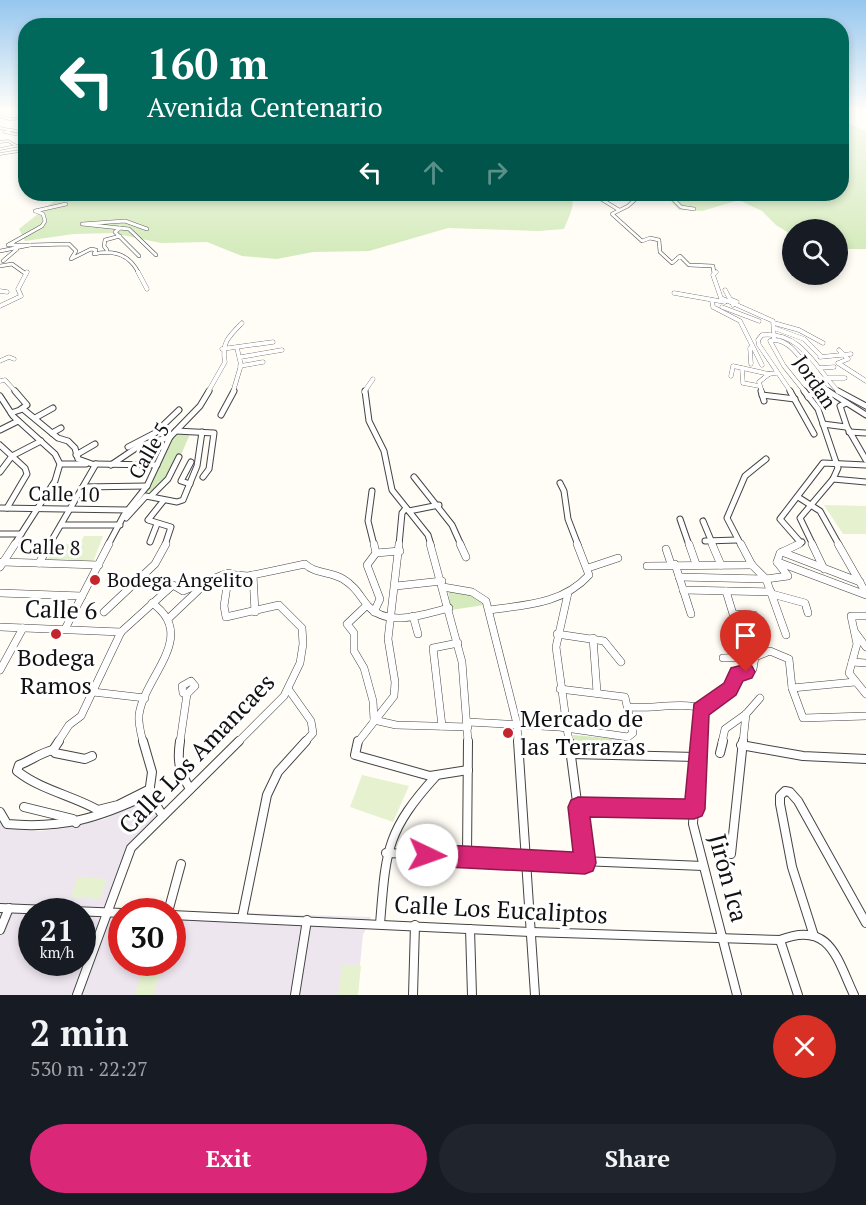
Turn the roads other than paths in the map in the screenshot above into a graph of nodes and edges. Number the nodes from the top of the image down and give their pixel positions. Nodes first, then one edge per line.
1 (604, 201) edge
2 (633, 201) edge
3 (675, 201) edge
4 (66, 204) dead end
5 (694, 209) dead end
6 (619, 210) junction
7 (121, 227) junction
8 (147, 229) dead end
9 (120, 236) junction
10 (8, 245) junction
11 (30, 245) junction
12 (0, 246) edge
13 (17, 249) dead end
14 (106, 250) junction
15 (0, 251) edge
16 (156, 255) dead end
17 (139, 256) dead end
18 (1, 263) edge
19 (147, 289) dead end
20 (0, 291) edge
21 (7, 291) dead end
22 (725, 291) dead end
23 (674, 293) dead end
24 (712, 300) junction
25 (726, 302) junction
26 (733, 305) junction
27 (0, 306) edge
28 (754, 307) dead end
29 (749, 310) junction
30 (759, 321) dead end
31 (242, 323) dead end
32 (773, 331) junction
33 (762, 335) junction
34 (227, 338) junction
35 (750, 339) junction
36 (219, 340) dead end
37 (273, 342) dead end
38 (823, 343) dead end
39 (751, 347) junction
40 (237, 348) junction
41 (222, 349) junction
42 (282, 350) dead end
43 (839, 350) dead end
44 (850, 354) dead end
45 (843, 355) junction
46 (821, 356) junction
47 (241, 357) junction
48 (14, 359) dead end
49 (0, 361) edge
50 (813, 361) junction
51 (263, 362) dead end
52 (752, 364) dead end
53 (762, 365) dead end
54 (771, 365) junction
55 (240, 366) junction
56 (784, 366) junction
57 (834, 367) dead end
58 (742, 368) junction
59 (819, 368) junction
60 (754, 371) junction
61 (776, 373) junction
62 (769, 374) junction
63 (731, 376) dead end
64 (827, 378) junction
65 (845, 378) dead end
66 (373, 379) dead end
67 (0, 381) edge
68 (866, 381) edge
69 (759, 384) junction
70 (822, 387) junction
71 (0, 396) edge
72 (808, 397) junction
73 (796, 401) junction
74 (846, 403) junction
75 (814, 404) junction
76 (866, 406) edge
77 (3, 407) edge
78 (53, 408) dead end
79 (21, 409) junction
80 (179, 410) dead end
81 (11, 413) junction
82 (221, 415) dead end
83 (866, 415) edge
84 (35, 418) junction
85 (18, 421) junction
86 (823, 424) junction
87 (61, 428) dead end
88 (0, 430) edge
89 (176, 430) junction
90 (847, 430) junction
91 (202, 432) junction
92 (52, 433) junction
93 (149, 433) junction
94 (866, 433) edge
95 (814, 434) dead end
96 (170, 437) junction
97 (40, 441) junction
98 (155, 441) junction
99 (95, 444) dead end
100 (0, 446) edge
101 (128, 447) dead end
102 (6, 451) junction
103 (0, 456) edge
104 (12, 456) junction
105 (76, 456) junction
106 (179, 457) dead end
107 (766, 459) dead end
108 (190, 462) dead end
109 (866, 462) edge
110 (836, 463) junction
111 (60, 464) junction
112 (94, 464) junction
113 (111, 465) junction
114 (157, 465) junction
115 (0, 472) edge
116 (203, 477) dead end
117 (414, 477) dead end
118 (833, 479) junction
119 (866, 482) edge
120 (560, 483) dead end
121 (190, 484) junction
122 (147, 486) junction
123 (83, 487) junction
124 (372, 491) dead end
125 (151, 496) junction
126 (798, 497) junction
127 (164, 500) junction
128 (813, 505) junction
129 (439, 506) junction
130 (3, 508) edge
131 (37, 509) junction
132 (69, 510) junction
133 (127, 510) junction
134 (407, 510) junction
135 (680, 519) dead end
136 (703, 520) dead end
137 (121, 523) junction
138 (157, 524) junction
139 (61, 525) junction
140 (0, 534) edge
141 (21, 534) junction
142 (737, 540) junction
143 (810, 540) junction
144 (708, 541) junction
145 (150, 542) dead end
146 (801, 543) junction
147 (666, 549) dead end
148 (400, 551) junction
149 (816, 551) junction
150 (376, 552) junction
151 (782, 552) junction
152 (466, 557) dead end
153 (618, 558) dead end
154 (804, 560) junction
155 (777, 562) junction
156 (39, 563) junction
157 (1, 564) edge
158 (673, 564) junction
159 (696, 564) junction
160 (99, 565) junction
161 (721, 565) junction
162 (752, 565) junction
163 (647, 566) dead end
164 (588, 568) junction
165 (824, 569) junction
166 (229, 573) junction
167 (254, 575) junction
168 (679, 577) junction
169 (210, 579) junction
170 (766, 579) junction
171 (860, 582) junction
172 (442, 584) junction
173 (396, 586) junction
174 (683, 590) junction
175 (726, 591) junction
176 (0, 593) edge
177 (568, 593) junction
178 (772, 593) junction
179 (866, 594) edge
180 (82, 596) junction
181 (152, 603) junction
182 (366, 606) junction
183 (449, 608) junction
184 (489, 610) junction
185 (104, 612) dead end
186 (255, 612) junction
187 (374, 612) junction
188 (808, 613) dead end
189 (691, 614) dead end
190 (754, 615) dead end
191 (413, 616) junction
192 (866, 616) edge
193 (391, 617) junction
194 (170, 618) junction
195 (0, 627) edge
196 (23, 628) junction
197 (65, 629) junction
198 (121, 632) junction
199 (855, 632) junction
200 (418, 634) dead end
201 (556, 634) junction
202 (786, 635) dead end
203 (593, 638) junction
204 (458, 643) junction
205 (866, 647) edge
206 (755, 657) junction
207 (723, 658) dead end
208 (789, 659) joint
209 (621, 662) dead end
210 (852, 662) junction
211 (866, 663) edge
212 (1, 666) edge
213 (855, 682) junction
214 (792, 688) junction
215 (560, 689) junction
216 (290, 690) junction
217 (93, 692) junction
218 (597, 692) junction
219 (187, 694) dead end
220 (866, 694) edge
221 (625, 697) joint
222 (145, 698) junction
223 (760, 698) dead end
224 (628, 707) junction
225 (704, 708) junction
226 (746, 714) junction
227 (866, 716) edge
228 (374, 720) junction
229 (468, 724) junction
230 (517, 724) junction
231 (442, 726) junction
232 (566, 729) junction
233 (741, 746) junction
234 (53, 750) junction
235 (720, 753) dead end
236 (571, 754) junction
237 (355, 755) joint
238 (92, 756) dead end
239 (696, 757) junction
240 (866, 759) edge
241 (468, 770) junction
242 (437, 776) junction
243 (190, 789) junction
244 (149, 792) junction
245 (24, 807) dead end
246 (578, 807) junction
247 (694, 809) junction
248 (0, 812) edge
249 (163, 816) junction
250 (76, 823) junction
251 (386, 853) junction
252 (731, 854) dead end
253 (467, 857) junction
254 (526, 860) junction
255 (585, 863) junction
256 (181, 864) dead end
257 (703, 866) junction
258 (172, 898) edge
259 (5, 908) edge
260 (106, 912) junction
261 (186, 916) edge
262 (242, 918) junction
263 (307, 921) junction
264 (866, 923) edge
265 (380, 924) junction
266 (415, 925) junction
267 (470, 929) junction
268 (0, 930) edge
269 (531, 932) junction
270 (814, 936) junction
271 (723, 938) junction
272 (780, 940) junction
273 (77, 995) edge
274 (295, 995) edge
275 (412, 995) edge
276 (472, 995) edge
277 (535, 995) edge
278 (737, 995) edge
279 (798, 995) edge
280 (854, 995) edge

1 - 6 street
2 - 6 street
3 - 5 street
4 - 10 street
6 - 25 street
7 - 8 street
7 - 9 street
7 - 16 street
9 - 14 street
9 - 17 street
10 - 11 street
10 - 12 street
11 - 14 street
11 - 15 street
13 - 18 street
14 - 19 street
18 - 27 street
20 - 21 street
22 - 26 street
23 - 24 street
24 - 25 street
24 - 35 street
25 - 26 street
25 - 30 street
26 - 29 street
28 - 29 street
29 - 32 street
31 - 34 street, Calle 5
32 - 33 street
32 - 38 street
32 - 46 street
32 - 50 street
32 - 56 street, Jordan
32 - 70 street, Jordan
33 - 35 street
33 - 54 street
34 - 36 street
34 - 41 street, Calle 5
35 - 39 street
37 - 40 street
39 - 52 street
39 - 53 street
40 - 41 street
40 - 47 street
41 - 89 street, Calle 5
42 - 47 street
43 - 45 street
44 - 45 street
45 - 46 street
45 - 68 street
46 - 50 street
47 - 55 street
48 - 49 street
50 - 59 street
51 - 55 street
54 - 56 street
54 - 61 street
55 - 82 street
56 - 72 street, Jordan
57 - 59 street
58 - 60 street
58 - 63 street
58 - 69 street
59 - 64 street
60 - 62 street
60 - 69 street
61 - 62 street
61 - 73 street
62 - 69 street
64 - 65 street
64 - 76 street
66 - 134 street
67 - 79 street
69 - 73 street
70 - 72 street
70 - 74 street, Jordan
71 - 77 street
72 - 75 street, Jordan
73 - 75 street
73 - 95 street
74 - 83 street, Jordan
74 - 90 street
75 - 86 street, Jordan
77 - 81 street
78 - 84 street
79 - 81 street
79 - 84 street
80 - 93 street
81 - 85 street
84 - 92 street
85 - 88 street
85 - 97 street
86 - 90 street
86 - 110 street, Jordan
87 - 92 street
89 - 91 street
89 - 96 street, Calle 5
90 - 94 street
90 - 109 street
91 - 116 street
91 - 121 street
92 - 105 street
93 - 98 street
93 - 101 street
96 - 98 street
96 - 114 street, Calle 5
97 - 104 street
97 - 111 street
98 - 113 street
99 - 105 street
100 - 102 street
102 - 103 street
102 - 104 street
104 - 115 street
104 - 130 street
105 - 112 street
106 - 125 street
107 - 142 street
108 - 121 street
109 - 110 street
110 - 118 street, Jordan
110 - 126 street
111 - 112 street
111 - 131 street
112 - 113 street
112 - 123 street
113 - 114 street
114 - 122 street, Calle 5
117 - 129 street
118 - 119 street
118 - 128 street, Jordan
120 - 164 street
121 - 127 street
122 - 123 street
122 - 133 street, Calle 5
123 - 132 street
124 - 150 street
125 - 127 street
125 - 137 street
126 - 128 street
126 - 146 street
127 - 138 street
128 - 143 street, Jordan
128 - 171 street
129 - 134 street
129 - 152 street
130 - 131 street, Calle 10
131 - 132 street, Calle 10
131 - 141 street
132 - 133 street, Calle 10
132 - 139 street
133 - 137 street, Calle 5
134 - 148 street
134 - 172 street
135 - 159 street
136 - 144 street
137 - 139 street
137 - 160 street, Calle 5
138 - 145 street
138 - 185 street
139 - 156 street
140 - 141 street
141 - 157 street
142 - 144 street
142 - 162 street
143 - 146 street
143 - 149 street, Jordan
144 - 161 street
146 - 151 street
147 - 158 street
148 - 150 street
148 - 173 street
149 - 154 street
149 - 165 street, Jordan
150 - 187 street
151 - 154 street
151 - 155 street
153 - 164 street
154 - 165 street
155 - 170 street
155 - 179 street
156 - 157 street, Calle 8
156 - 160 street, Calle 8
158 - 159 street
158 - 163 street
158 - 168 street
159 - 161 street
160 - 180 street, Calle 5
161 - 162 street
162 - 170 street
164 - 177 street
165 - 171 street
166 - 167 street
166 - 169 street
166 - 186 street
167 - 182 street
167 - 186 street
168 - 170 street
168 - 174 street
169 - 181 street
169 - 194 street
170 - 178 street
171 - 179 street
172 - 173 street
172 - 183 street
172 - 184 street
173 - 193 street
174 - 175 street
174 - 189 street
175 - 178 street
175 - 190 street
176 - 180 street
177 - 184 street
177 - 201 street
178 - 188 street
178 - 202 street
180 - 197 street, Calle 5
181 - 194 street
181 - 198 street
182 - 187 street
182 - 228 street
183 - 191 street
183 - 204 street
184 - 230 street
186 - 216 street, Calle Los Amancaes
187 - 193 street
191 - 193 street
191 - 200 street
192 - 199 street
193 - 228 street
194 - 222 street
195 - 196 street, Calle 6
196 - 197 street, Calle 6
196 - 212 street
197 - 198 street, Calle 6
198 - 217 street
199 - 205 street
199 - 210 street
201 - 203 street
201 - 215 street
203 - 209 street
203 - 218 street
204 - 229 street
204 - 231 street
206 - 207 street
206 - 208 street
206 - 225 street
208 - 214 street
210 - 211 street
210 - 213 street
213 - 214 street
213 - 220 street
214 - 227 street
215 - 218 street
215 - 232 street
216 - 243 street, Calle Los Amancaes
216 - 262 street
217 - 222 street
217 - 234 street
218 - 221 street
219 - 243 street
221 - 224 street
222 - 244 street
223 - 226 street
224 - 225 street
224 - 232 street
225 - 239 street, Jirón Ica
226 - 233 street
226 - 235 street
228 - 231 street
228 - 237 street
229 - 230 street
229 - 231 street
229 - 241 street
230 - 232 street
230 - 254 street
232 - 236 street
233 - 240 street
233 - 252 street
234 - 238 street
234 - 244 street
236 - 239 street
236 - 246 street
237 - 242 street
239 - 247 street, Jirón Ica
241 - 242 street
241 - 253 street
242 - 251 street
243 - 249 street, Calle Los Amancaes
244 - 249 street
244 - 250 street
245 - 250 street
246 - 247 street
246 - 255 street
247 - 257 street, Jirón Ica
248 - 250 street
249 - 260 street, Calle Los Amancaes
251 - 253 street
251 - 265 street
253 - 254 street
254 - 255 street
254 - 269 street
255 - 257 street
256 - 258 street
257 - 271 street, Jirón Ica
259 - 260 street
259 - 268 street
260 - 273 street, Calle Los Amancaes
261 - 262 street, Calle Los Eucaliptos
262 - 263 street, Calle Los Eucaliptos
263 - 265 street, Calle Los Eucaliptos
263 - 274 street
264 - 270 street
265 - 266 street, Calle Los Eucaliptos
266 - 267 street, Calle Los Eucaliptos
266 - 275 street
267 - 269 street, Calle Los Eucaliptos
267 - 276 street
269 - 271 street, Calle Los Eucaliptos
269 - 277 street
270 - 272 street, Calle Los Eucaliptos
270 - 280 street, Calle Los Eucaliptos
271 - 272 street, Calle Los Eucaliptos
271 - 278 street, Jirón Ica
272 - 279 street

